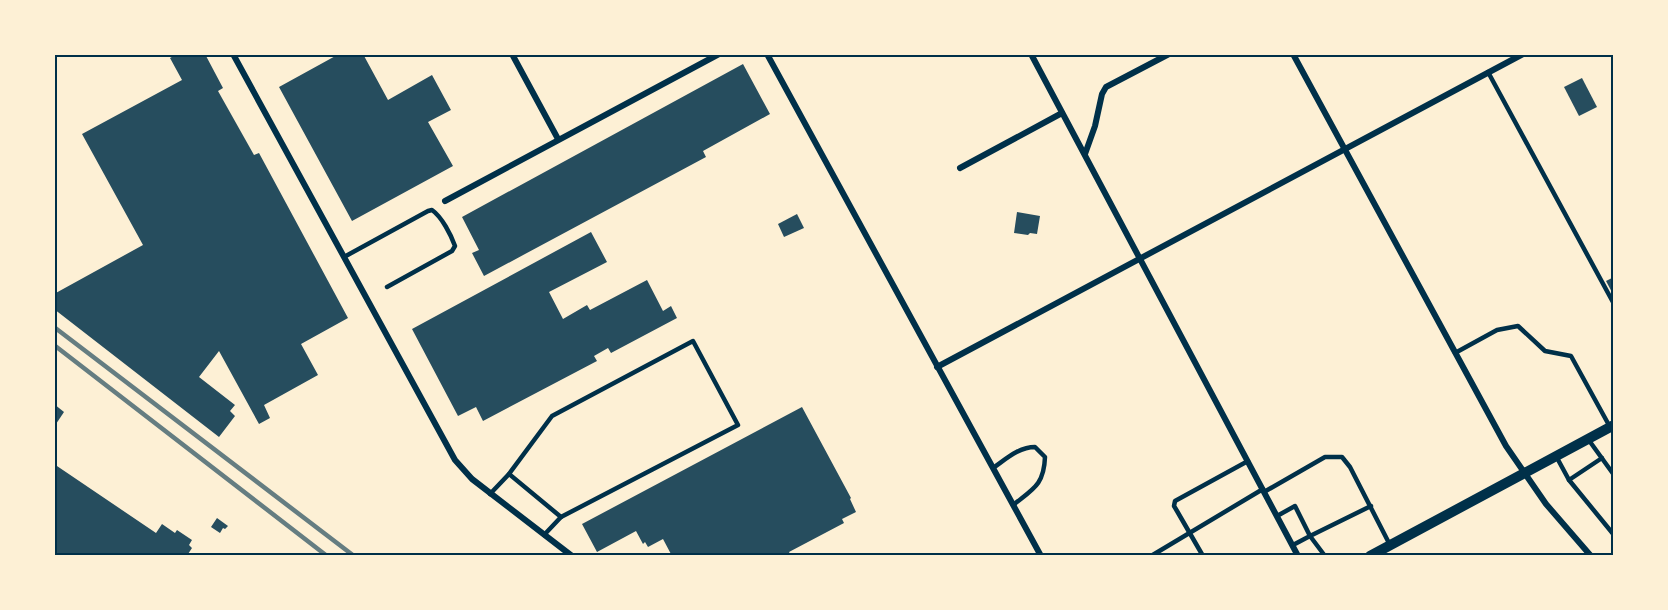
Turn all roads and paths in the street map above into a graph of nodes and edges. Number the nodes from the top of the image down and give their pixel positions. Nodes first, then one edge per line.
1 (233, 54) edge
2 (512, 54) edge
3 (719, 54) edge
4 (767, 54) edge
5 (1031, 54) edge
6 (1169, 54) edge
7 (1293, 54) edge
8 (1523, 54) edge
9 (1488, 72) junction
10 (1062, 113) junction
11 (558, 139) junction
12 (1345, 149) junction
13 (1085, 154) junction
14 (960, 168) dead end
15 (445, 201) dead end
16 (344, 257) junction
17 (1139, 259) junction
18 (387, 287) dead end
19 (1614, 304) edge
20 (1455, 352) junction
21 (937, 367) junction
22 (1612, 426) edge
23 (1588, 439) junction
24 (1556, 455) junction
25 (1602, 458) junction
26 (1248, 461) junction
27 (993, 468) junction
28 (1525, 472) junction
29 (508, 474) junction
30 (1614, 475) edge
31 (1569, 480) junction
32 (1263, 491) junction
33 (490, 494) junction
34 (1013, 506) junction
35 (1371, 506) junction
36 (1277, 516) junction
37 (561, 517) junction
38 (1190, 532) junction
39 (544, 535) junction
40 (1614, 535) edge
41 (1310, 536) junction
42 (1293, 545) junction
43 (1390, 545) junction
44 (1162, 553) edge
45 (572, 556) edge
46 (1041, 556) edge
47 (1151, 556) edge
48 (1203, 556) edge
49 (1298, 556) edge
50 (1325, 556) edge
51 (1370, 556) edge
52 (1591, 556) edge

1 - 16 street
2 - 11 street
3 - 11 street
4 - 21 street
5 - 10 street
6 - 13 street
7 - 12 street
8 - 9 street
9 - 12 street
9 - 19 lane
10 - 13 street
10 - 14 street
11 - 15 street
12 - 17 street
12 - 20 street
13 - 17 street
16 - 18 lane
16 - 33 street
17 - 21 street
17 - 26 street
20 - 22 lane
20 - 28 street
21 - 27 street
22 - 23 street
23 - 24 street
23 - 25 lane
24 - 28 street
24 - 31 lane
25 - 30 lane
25 - 31 lane
26 - 32 street
26 - 38 lane
27 - 34 street
27 - 34 lane
28 - 43 street
28 - 52 street
29 - 33 lane
29 - 37 lane
29 - 37 lane
31 - 40 lane
32 - 35 lane
32 - 36 street
32 - 38 lane
33 - 39 street
34 - 46 street
35 - 41 lane
35 - 43 lane
36 - 41 lane
36 - 42 street
37 - 39 lane
38 - 44 lane
38 - 48 lane
39 - 45 street
41 - 42 lane
41 - 50 lane
42 - 49 street
43 - 51 street
44 - 47 lane

